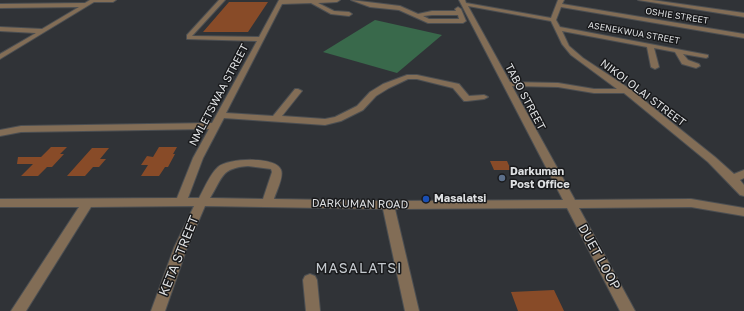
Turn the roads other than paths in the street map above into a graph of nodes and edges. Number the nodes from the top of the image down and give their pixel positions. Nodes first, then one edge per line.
1 (18, 0) edge
2 (105, 0) edge
3 (114, 0) edge
4 (222, 0) edge
5 (337, 0) edge
6 (354, 0) edge
7 (641, 0) edge
8 (560, 1) edge
9 (91, 2) edge
10 (281, 2) edge
11 (313, 2) junction
12 (2, 6) edge
13 (461, 6) edge
14 (348, 14) dead end
15 (744, 15) edge
16 (416, 16) junction
17 (553, 20) junction
18 (0, 29) edge
19 (560, 29) junction
20 (43, 31) junction
21 (744, 36) edge
22 (261, 39) junction
23 (650, 45) junction
24 (677, 50) junction
25 (2, 55) edge
26 (706, 56) dead end
27 (696, 66) dead end
28 (655, 67) dead end
29 (506, 84) junction
30 (298, 91) dead end
31 (627, 91) junction
32 (484, 97) dead end
33 (221, 115) junction
34 (275, 119) junction
35 (216, 126) junction
36 (0, 133) edge
37 (744, 173) edge
38 (734, 179) junction
39 (744, 192) edge
40 (87, 202) junction
41 (181, 202) junction
42 (201, 202) junction
43 (0, 203) edge
44 (267, 203) junction
45 (570, 204) junction
46 (388, 205) junction
47 (744, 212) edge
48 (310, 280) dead end
49 (18, 311) edge
50 (158, 311) edge
51 (313, 311) edge
52 (412, 311) edge
53 (628, 311) edge

1 - 12 street
2 - 3 street
2 - 9 street
4 - 22 street
5 - 11 street
6 - 16 street
7 - 15 street
8 - 17 street
8 - 21 street, OSHIE STREET
9 - 12 street
9 - 20 street
10 - 11 street
10 - 22 street, NMLETSWAA STREET
11 - 14 street
13 - 16 street
13 - 16 street
13 - 17 street
13 - 29 street, TABO STREET
17 - 19 street, NIKOI OLAI STREET
18 - 20 street
19 - 23 street, ASENEKWUA STREET
19 - 31 street, NIKOI OLAI STREET
20 - 25 street
22 - 33 street, NMLETSWAA STREET
23 - 24 street, ASENEKWUA STREET
23 - 28 street
24 - 26 street, ASENEKWUA STREET
24 - 27 street
29 - 31 street
29 - 45 street, TABO STREET
30 - 34 street
31 - 38 street, NIKOI OLAI STREET
32 - 34 street
33 - 34 street
33 - 35 street, NMLETSWAA STREET
35 - 36 street
35 - 41 street, NMLETSWAA STREET
37 - 38 street
38 - 39 street, NIKOI OLAI STREET
40 - 41 street, DARKUMAN ROAD
40 - 43 street, DARKUMAN ROAD
40 - 49 street
41 - 42 street, DARKUMAN ROAD
42 - 44 street, DARKUMAN ROAD
42 - 44 street, KETA STREET
42 - 50 street, KETA STREET
44 - 46 street, DARKUMAN ROAD
45 - 46 street, DARKUMAN ROAD
45 - 47 street, DARKUMAN ROAD
45 - 53 street, DUET LOOP
46 - 52 street
48 - 51 street

